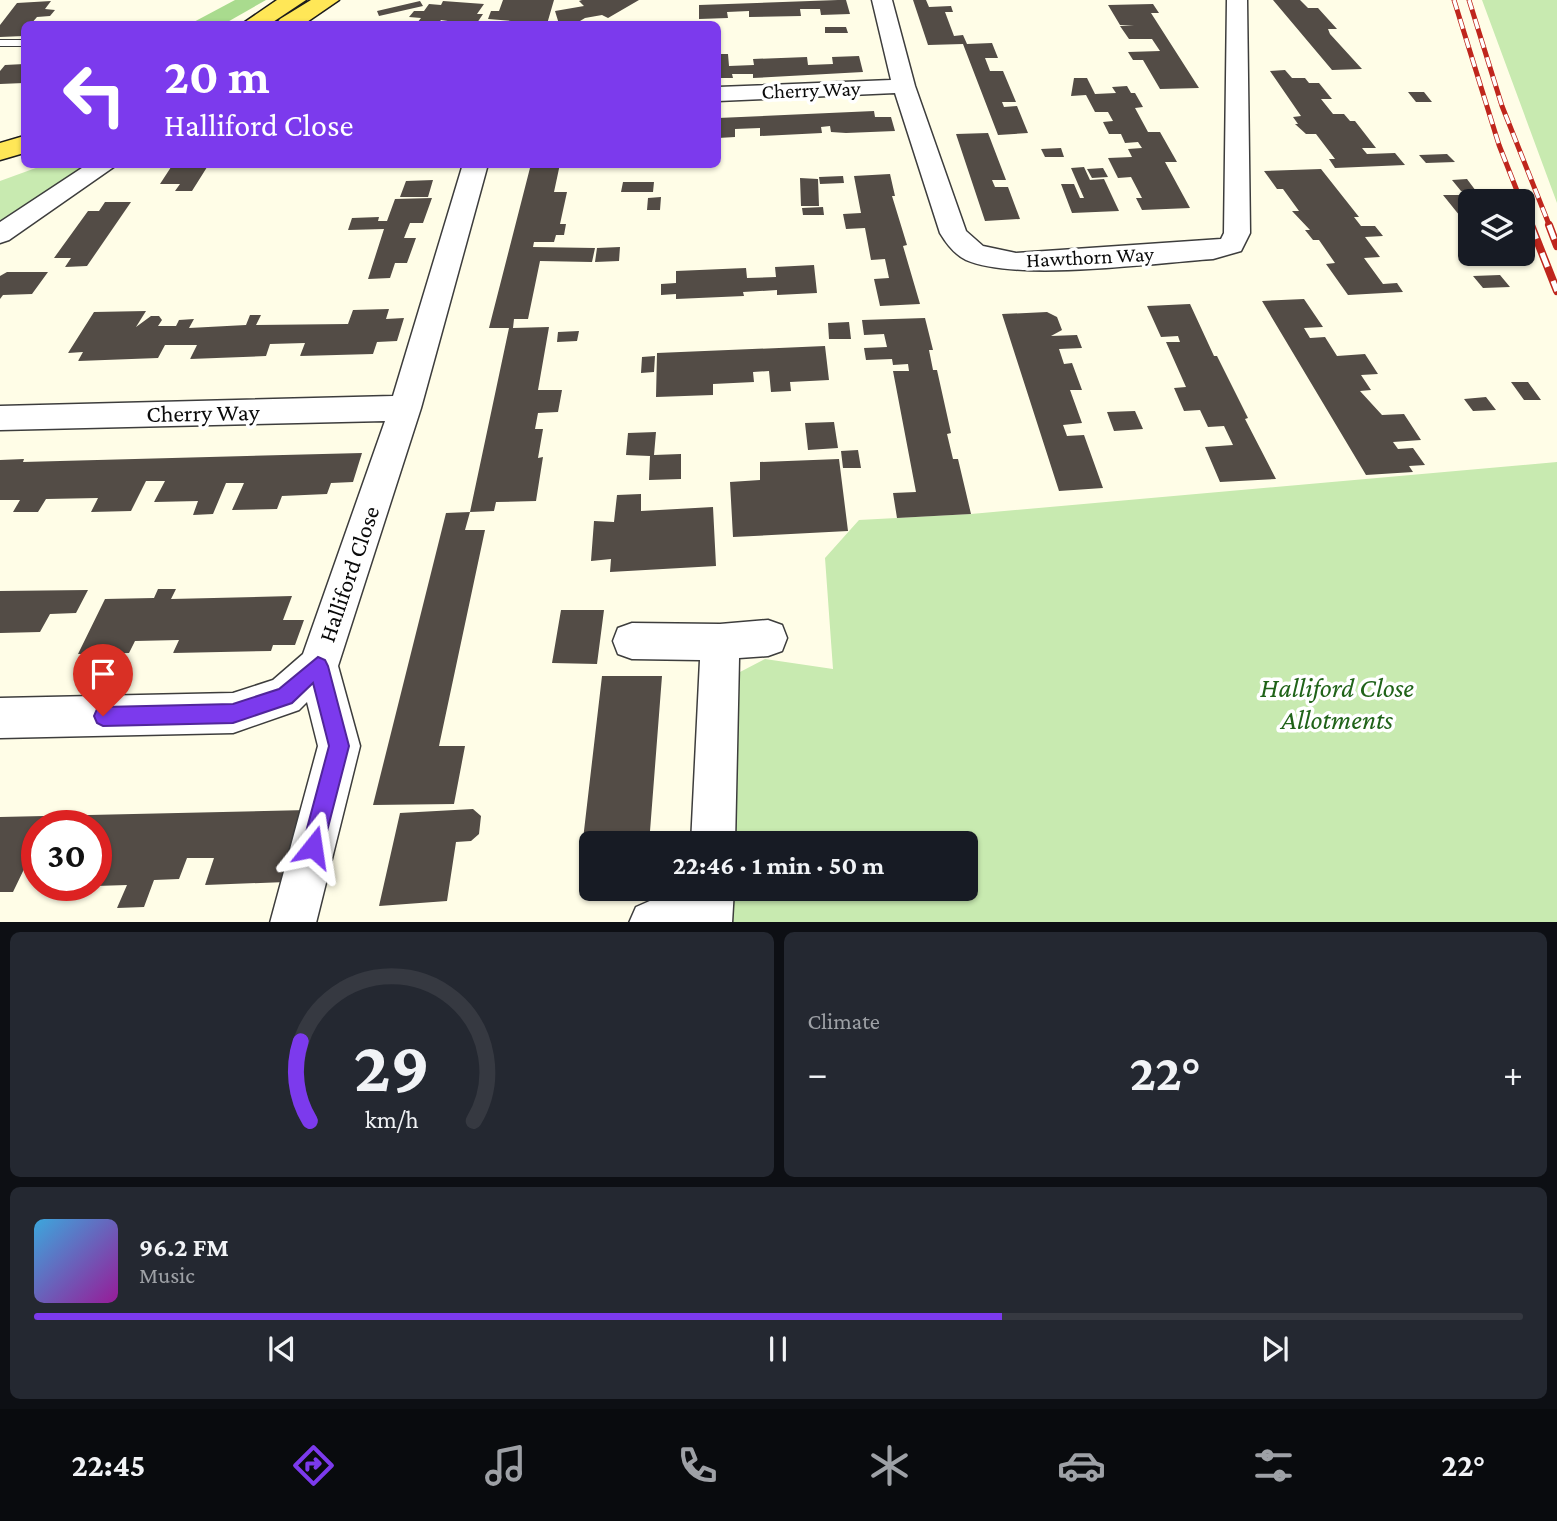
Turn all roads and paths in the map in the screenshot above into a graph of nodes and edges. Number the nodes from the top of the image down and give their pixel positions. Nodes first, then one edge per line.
1 (294, 0) edge
2 (327, 0) edge
3 (882, 0) edge
4 (1237, 0) edge
5 (259, 21) edge
6 (293, 21) edge
7 (0, 43) edge
8 (21, 43) edge
9 (904, 86) junction
10 (721, 94) edge
11 (21, 126) edge
12 (0, 132) edge
13 (21, 145) edge
14 (0, 152) edge
15 (100, 168) edge
16 (475, 168) edge
17 (0, 234) edge
18 (405, 408) junction
19 (0, 418) edge
20 (768, 638) dead end
21 (632, 641) dead end
22 (720, 642) junction
23 (318, 666) junction
24 (0, 719) edge
25 (713, 831) edge
26 (711, 901) edge
27 (293, 922) edge
28 (652, 922) edge

1 - 5 main road
2 - 6 main road
3 - 9 street, Hawthorn Way
4 - 9 street, Hawthorn Way
7 - 8 lane
9 - 10 street, Cherry Way
11 - 12 main road
13 - 14 main road
15 - 17 street
16 - 18 street, Halliford Close
18 - 19 street, Cherry Way
18 - 23 street, Halliford Close
20 - 22 street
21 - 22 street
22 - 25 street
23 - 24 street, Halliford Close
23 - 27 street
26 - 28 street

